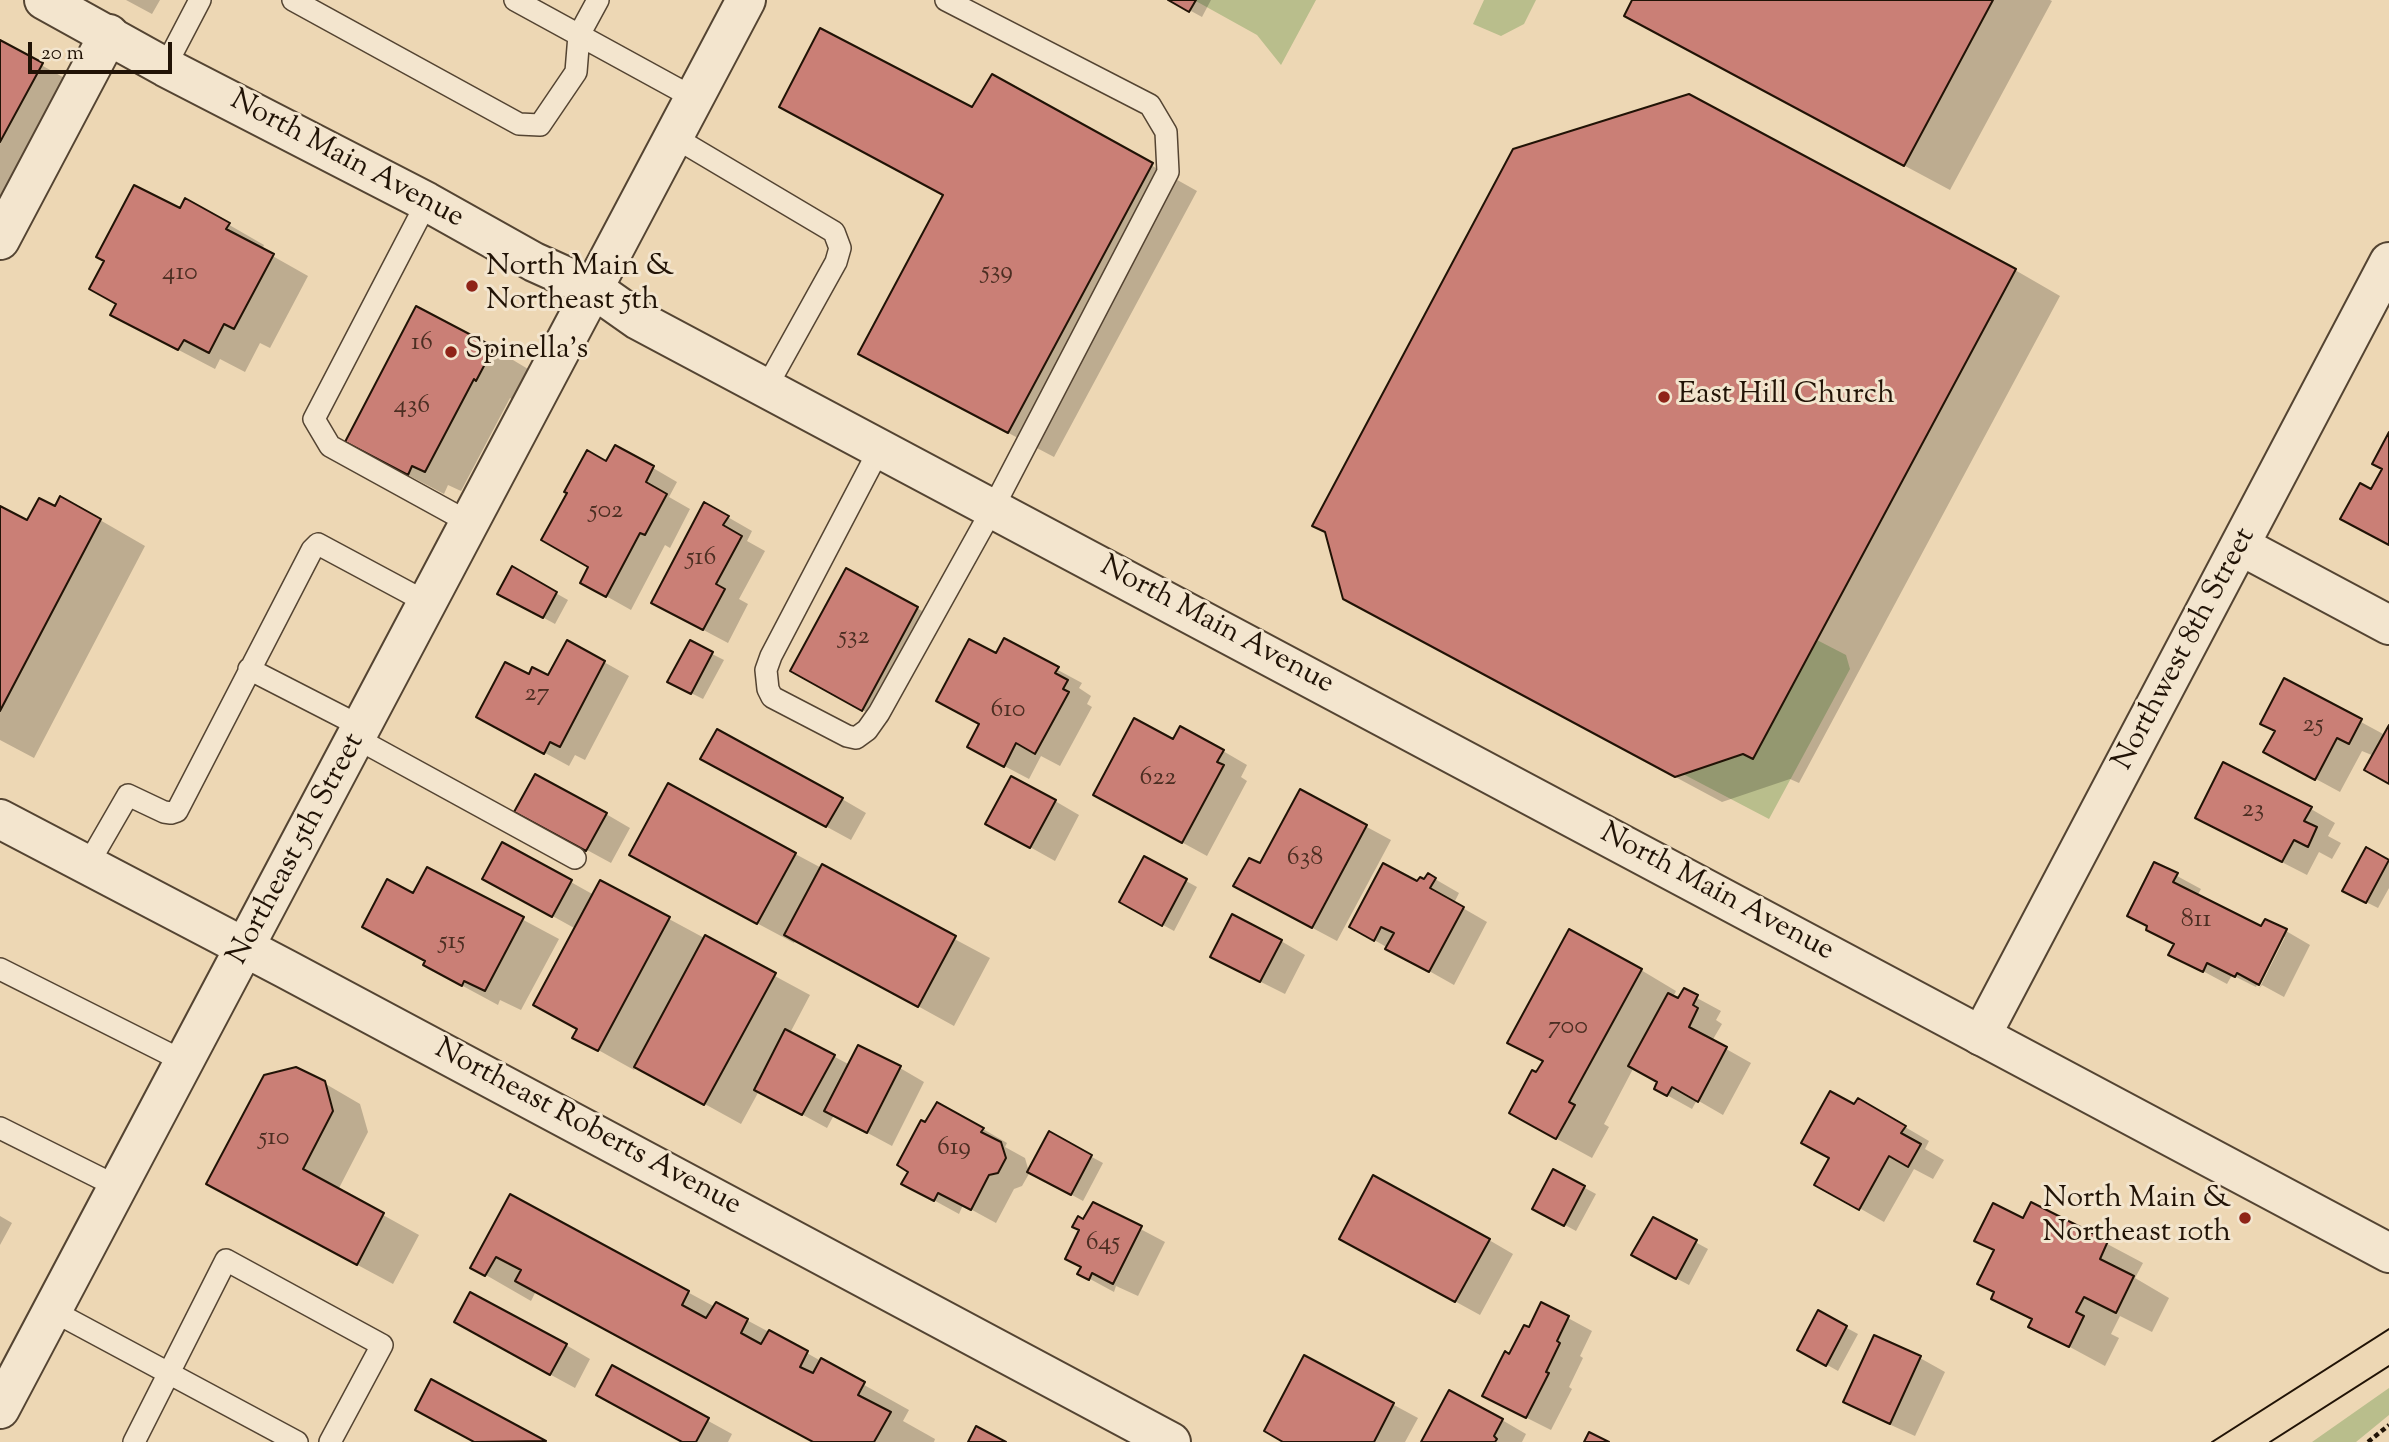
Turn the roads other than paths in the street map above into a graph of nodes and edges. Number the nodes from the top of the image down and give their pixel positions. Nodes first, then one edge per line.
1 (44, 0) edge
2 (200, 0) edge
3 (293, 0) edge
4 (515, 0) edge
5 (598, 0) edge
6 (746, 0) edge
7 (946, 0) edge
8 (109, 34) junction
9 (579, 35) junction
10 (165, 67) junction
11 (694, 98) junction
12 (674, 137) junction
13 (427, 202) junction
14 (0, 240) edge
15 (2389, 262) edge
16 (594, 289) junction
17 (766, 388) junction
18 (880, 448) junction
19 (993, 508) junction
20 (470, 523) junction
21 (2241, 546) junction
22 (428, 603) junction
23 (2389, 625) edge
24 (249, 669) junction
25 (359, 733) junction
26 (0, 819) edge
27 (575, 858) dead end
28 (87, 866) junction
29 (246, 948) junction
30 (0, 970) edge
31 (1981, 1036) junction
32 (185, 1062) junction
33 (0, 1128) edge
34 (118, 1187) junction
35 (2389, 1252) edge
36 (53, 1311) junction
37 (169, 1374) junction
38 (0, 1409) edge
39 (134, 1442) edge
40 (297, 1442) edge
41 (330, 1442) edge
42 (1171, 1442) edge

1 - 8 street, North Main Avenue
2 - 10 lane
3 - 9 lane
4 - 9 lane
5 - 9 lane
6 - 11 street, Northeast 5th Street
7 - 19 lane
8 - 10 street, North Main Avenue
8 - 14 street
9 - 11 lane
10 - 13 street, North Main Avenue
11 - 12 street, Northeast 5th Street
12 - 16 street, Northeast 5th Street
12 - 17 lane
13 - 16 street, North Main Avenue
13 - 20 lane
15 - 21 street, Northwest 8th Street
16 - 17 street, North Main Avenue
16 - 20 street, Northeast 5th Street
17 - 18 street, North Main Avenue
18 - 19 street, North Main Avenue
18 - 19 lane
19 - 31 street, North Main Avenue
20 - 22 street, Northeast 5th Street
21 - 23 street
21 - 31 street, Northwest 8th Street
22 - 24 lane
22 - 25 street, Northeast 5th Street
24 - 25 lane
24 - 28 lane
25 - 27 lane
25 - 29 street, Northeast 5th Street
26 - 28 street, Northeast Roberts Avenue
28 - 29 street, Northeast Roberts Avenue
29 - 32 street, Northeast 5th Street
29 - 42 street, Northeast Roberts Avenue
30 - 32 lane
31 - 35 street, North Main Avenue
32 - 34 street, Northeast 5th Street
33 - 34 lane
34 - 36 street, Northeast 5th Street
36 - 37 lane
36 - 38 street, Northeast 5th Street
37 - 39 lane
37 - 40 lane
37 - 41 lane

